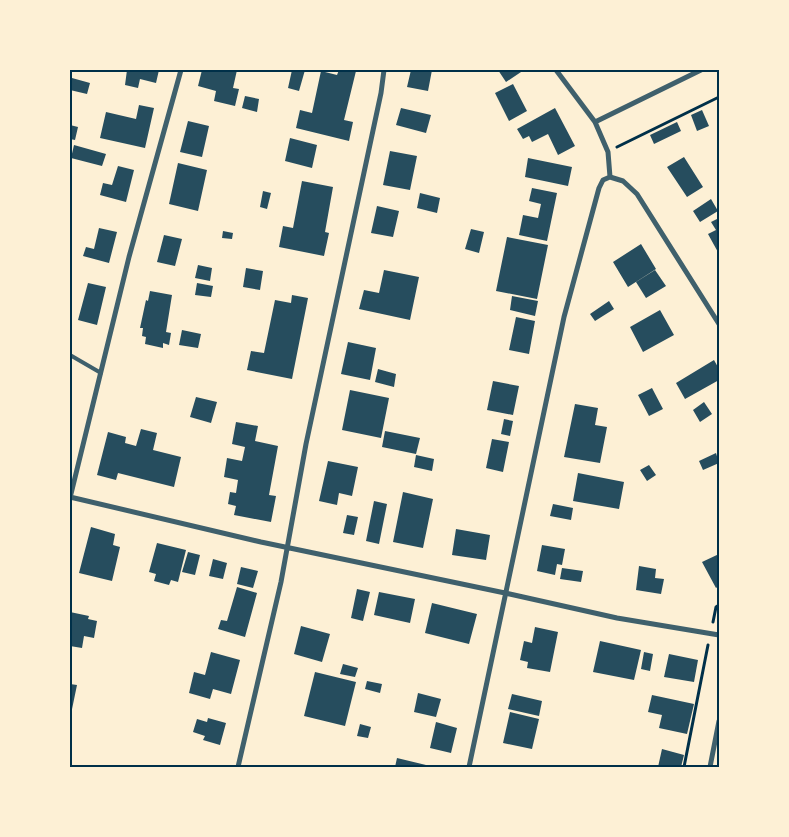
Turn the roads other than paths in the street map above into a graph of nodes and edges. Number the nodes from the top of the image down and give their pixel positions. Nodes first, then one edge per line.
1 (181, 70) edge
2 (384, 70) edge
3 (556, 70) edge
4 (701, 70) edge
5 (595, 122) junction
6 (610, 176) junction
7 (719, 324) edge
8 (70, 355) edge
9 (101, 373) junction
10 (70, 497) edge
11 (287, 548) junction
12 (504, 593) junction
13 (719, 634) edge
14 (719, 721) edge
15 (238, 767) edge
16 (469, 767) edge
17 (710, 767) edge

1 - 9 street
2 - 11 street
3 - 5 street
4 - 5 street
5 - 6 street
6 - 7 street
6 - 12 street
8 - 9 lane
9 - 10 street
10 - 11 street
11 - 12 street
11 - 15 street
12 - 13 street
12 - 16 street
14 - 17 street

